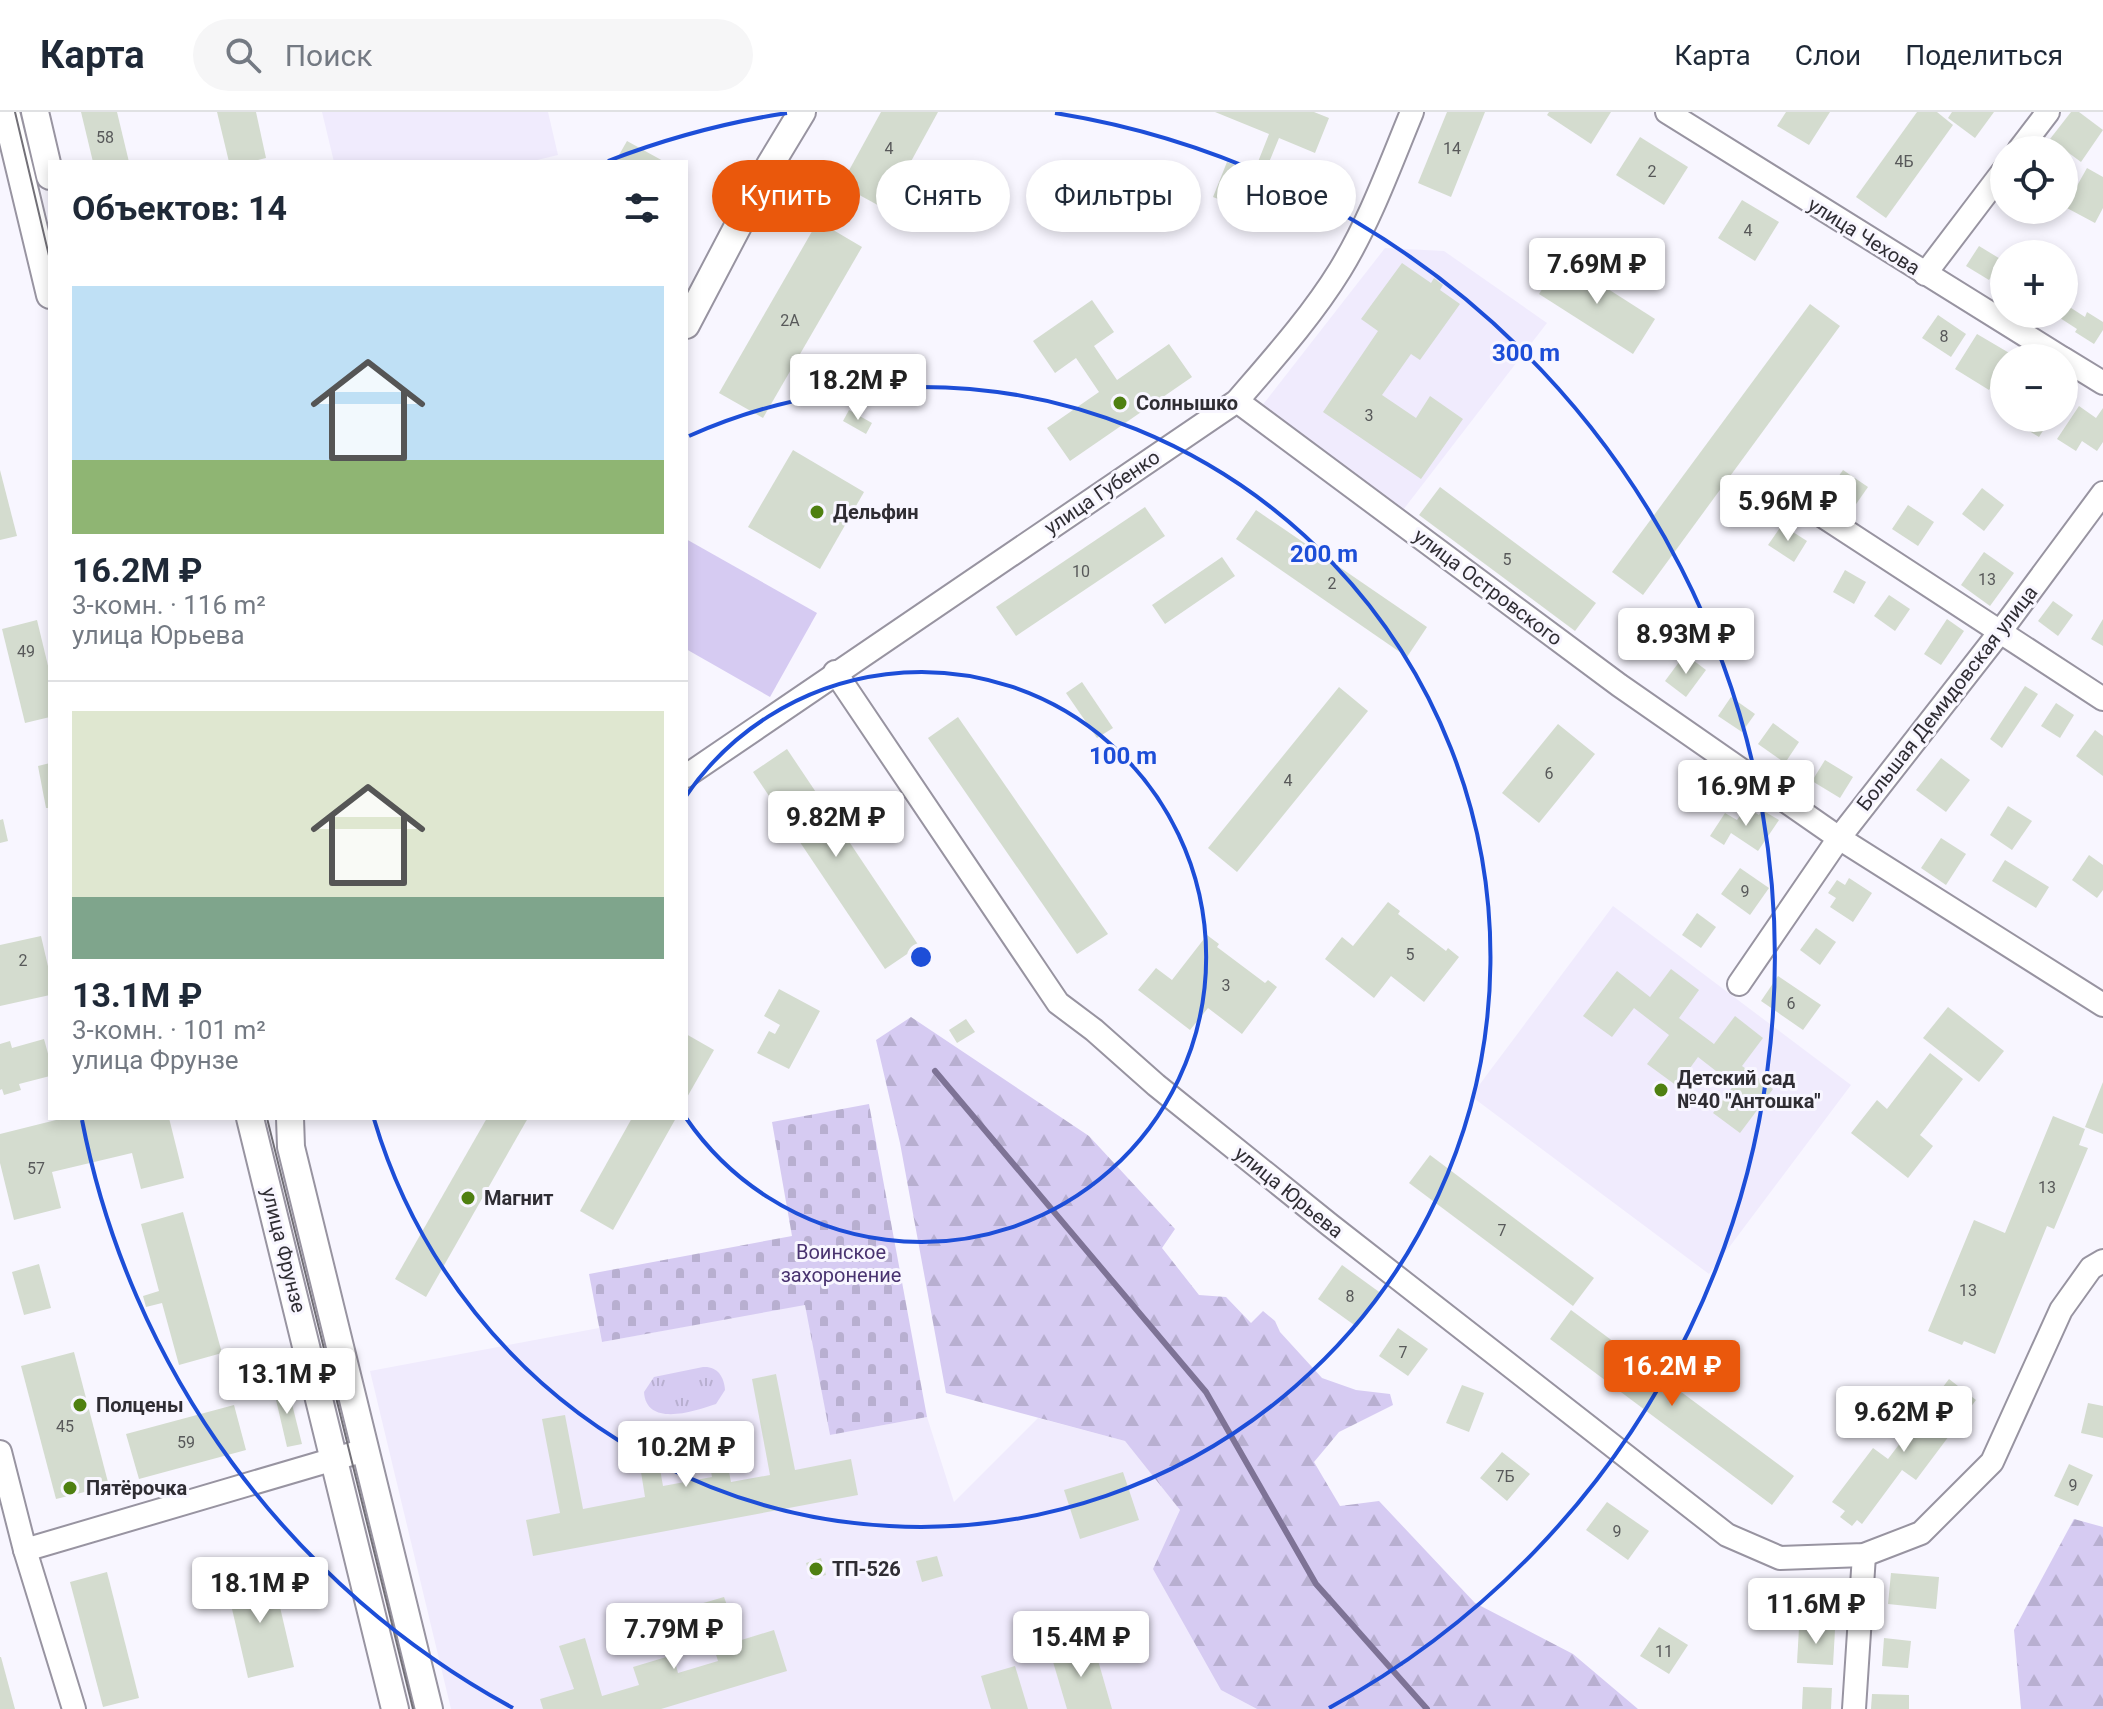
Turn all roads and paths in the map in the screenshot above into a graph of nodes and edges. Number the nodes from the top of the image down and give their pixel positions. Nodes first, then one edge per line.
1 (6, 112) edge
2 (35, 112) edge
3 (802, 112) edge
4 (1412, 112) edge
5 (1667, 112) edge
6 (2048, 112) edge
7 (2030, 136) edge
8 (48, 167) edge
9 (1990, 188) edge
10 (1925, 274) junction
11 (48, 287) edge
12 (688, 321) edge
13 (2039, 344) edge
14 (2078, 368) edge
15 (2103, 383) edge
16 (1237, 401) junction
17 (2103, 493) edge
18 (1789, 494) dead end
19 (2000, 632) junction
20 (835, 672) junction
21 (2103, 699) edge
22 (688, 775) edge
23 (1839, 838) junction
24 (1739, 984) dead end
25 (2103, 1005) edge
26 (284, 1120) edge
27 (290, 1120) edge
28 (252, 1122) edge
29 (291, 1147) junction
30 (2097, 1265) edge
31 (365, 1450) junction
32 (0, 1452) edge
33 (336, 1459) junction
34 (25, 1550) junction
35 (1864, 1555) junction
36 (74, 1709) edge
37 (395, 1709) edge
38 (429, 1709) edge
39 (1854, 1709) edge

1 - 11 main road
2 - 8 main road
3 - 12 main road
4 - 16 street, улица Губенко
5 - 10 street, улица Чехова
6 - 7 street
9 - 10 street
10 - 13 street, улица Чехова
14 - 15 street, улица Чехова
16 - 20 street, улица Губенко
16 - 23 street, улица Островского
17 - 19 street, Большая Демидовская улица
18 - 19 street
19 - 21 street
19 - 23 street, Большая Демидовская улица
20 - 22 street, улица Губенко
20 - 35 street, улица Юрьева
23 - 24 street, Большая Демидовская улица
23 - 25 street, улица Островского
26 - 29 main road, улица Фрунзе
27 - 29 main road, улица Фрунзе
28 - 33 main road, улица Фрунзе
29 - 31 main road, улица Фрунзе
30 - 35 street, улица Юрьева
31 - 33 street
31 - 38 main road, улица Фрунзе
32 - 34 street
33 - 34 street
33 - 37 main road, улица Фрунзе
34 - 36 street
35 - 39 street

